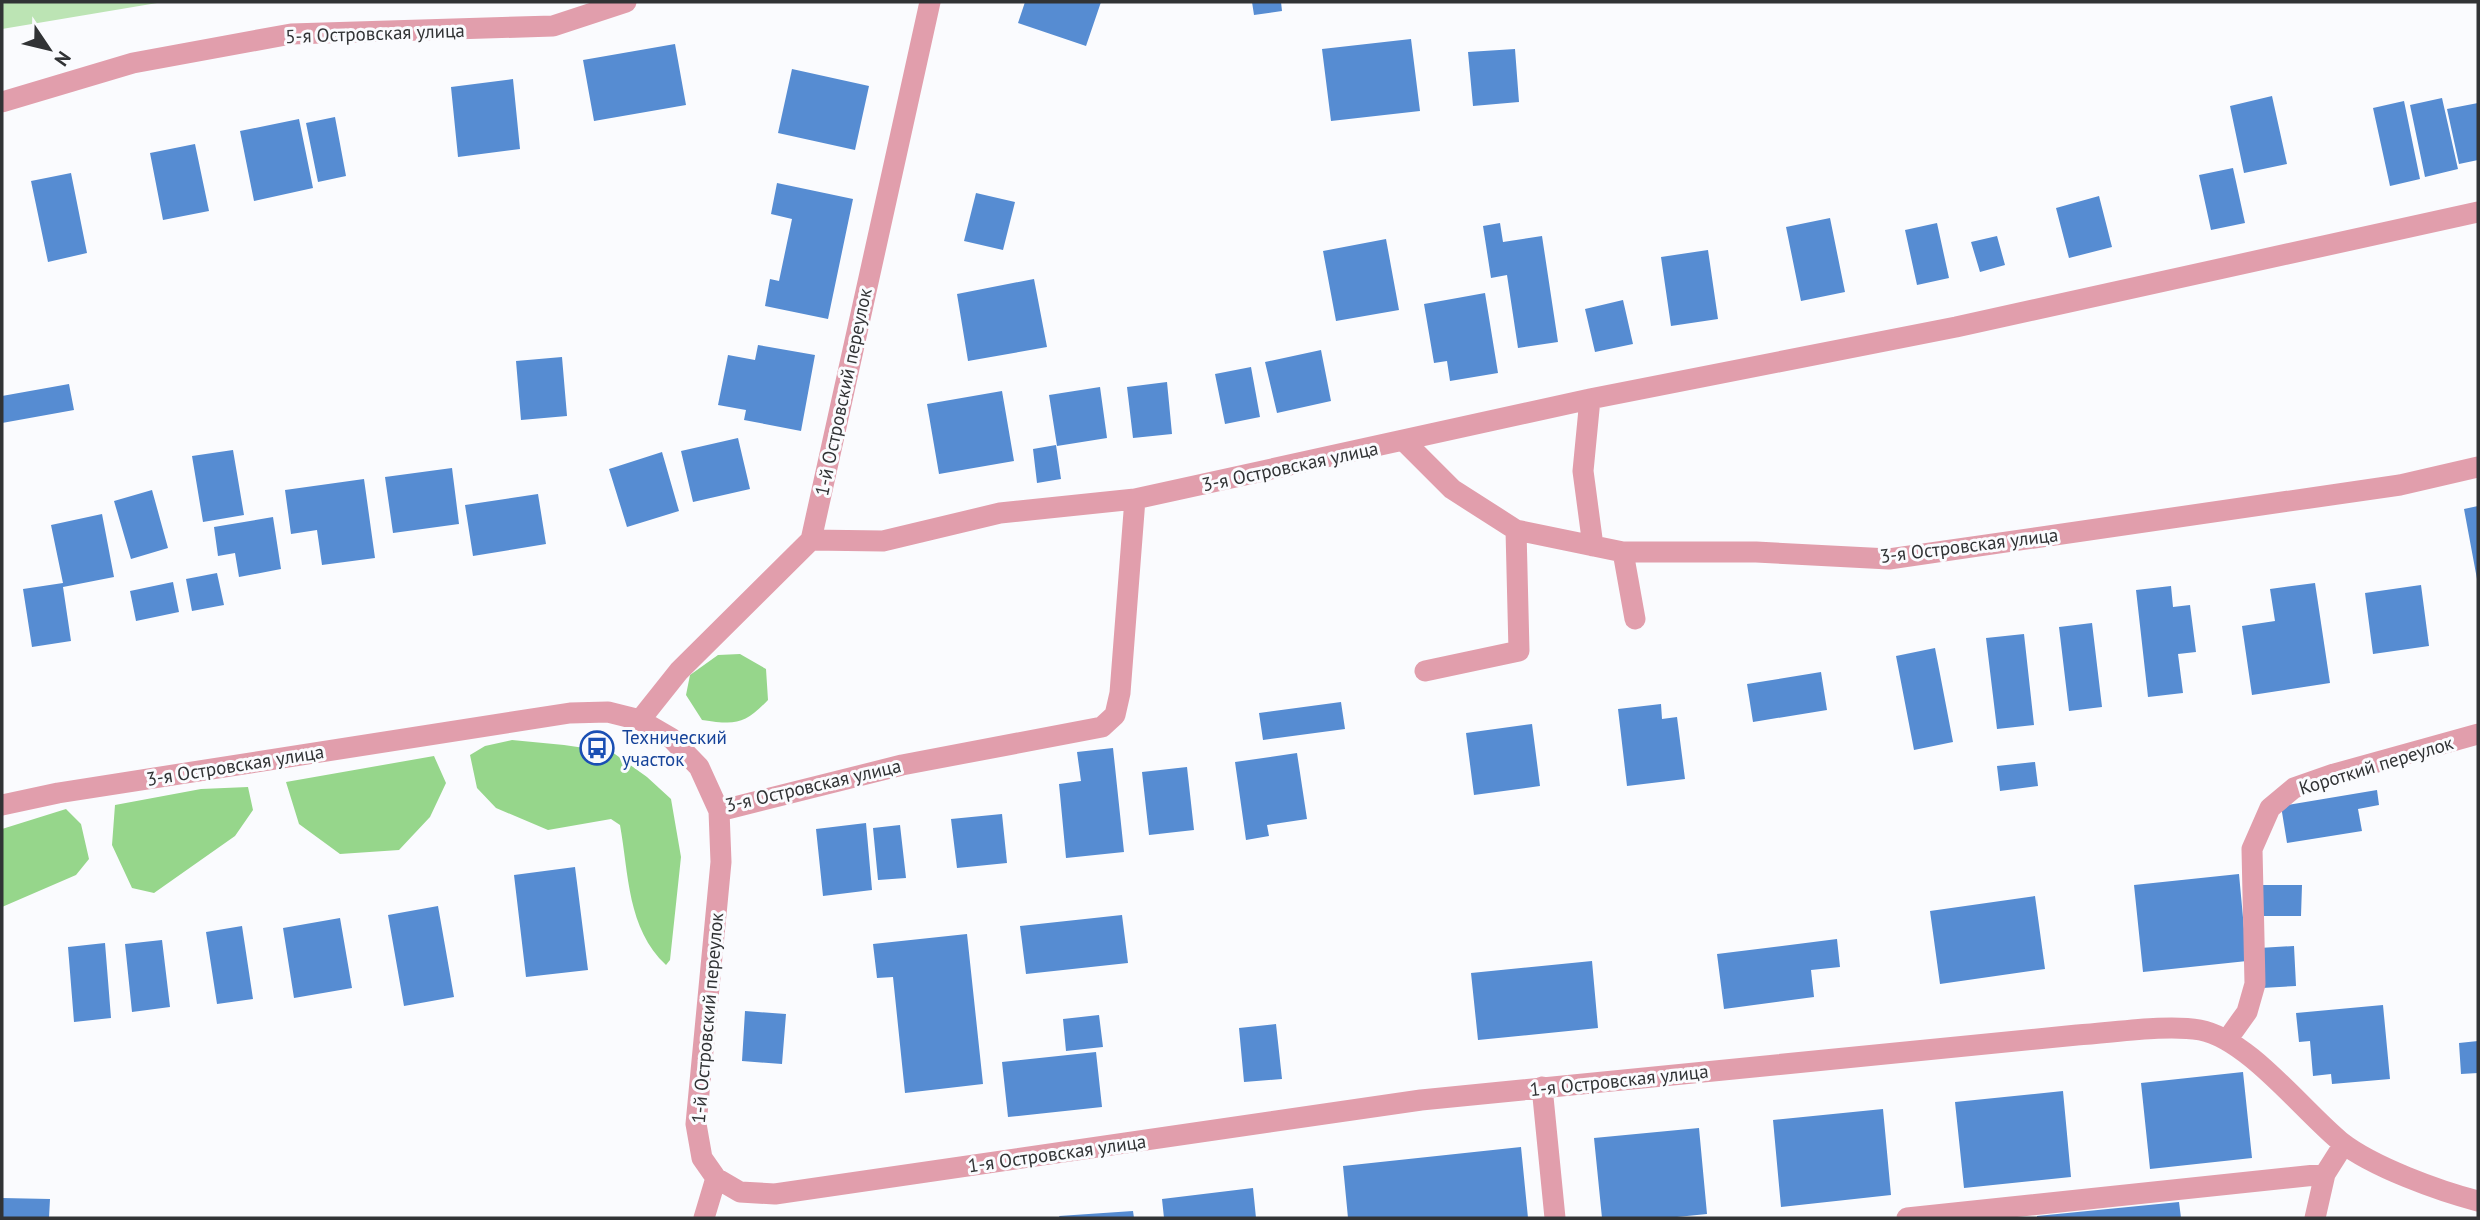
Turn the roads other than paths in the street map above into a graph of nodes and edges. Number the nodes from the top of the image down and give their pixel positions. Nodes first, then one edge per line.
1 (626, 2) edge
2 (930, 2) edge
3 (2, 102) edge
4 (2478, 212) edge
5 (1590, 398) junction
6 (1404, 441) junction
7 (2478, 467) edge
8 (1135, 499) junction
9 (1516, 530) junction
10 (811, 540) junction
11 (1594, 546) junction
12 (1623, 552) junction
13 (1634, 619) dead end
14 (1425, 671) dead end
15 (640, 720) junction
16 (2478, 734) edge
17 (2, 805) edge
18 (719, 811) junction
19 (2227, 1040) junction
20 (1542, 1087) junction
21 (2344, 1144) junction
22 (2325, 1174) junction
23 (716, 1178) junction
24 (2468, 1198) edge
25 (2478, 1208) edge
26 (704, 1218) edge
27 (1555, 1218) edge
28 (1915, 1218) edge
29 (2315, 1218) edge

1 - 3 street, 5-я Островская улица
2 - 10 street, 1-й Островский переулок
4 - 5 street, 3-я Островская улица
5 - 6 street, 3-я Островская улица
5 - 11 street
6 - 8 street, 3-я Островская улица
6 - 9 street, 3-я Островская улица
7 - 12 street, 3-я Островская улица
8 - 10 street, 3-я Островская улица
8 - 18 street, 3-я Островская улица
9 - 11 street, 3-я Островская улица
9 - 14 street
10 - 15 street
11 - 12 street, 3-я Островская улица
12 - 13 street
15 - 17 street, 3-я Островская улица
15 - 18 street, 3-я Островская улица
16 - 19 street, Короткий переулок
18 - 23 street, 1-й Островский переулок
19 - 20 street, 1-я Островская улица
19 - 21 street, 1-я Островская улица
20 - 23 street, 1-я Островская улица
20 - 27 street
21 - 22 street
21 - 24 street, 1-я Островская улица
22 - 28 street
22 - 29 street
23 - 26 street
24 - 25 street, 1-я Островская улица

